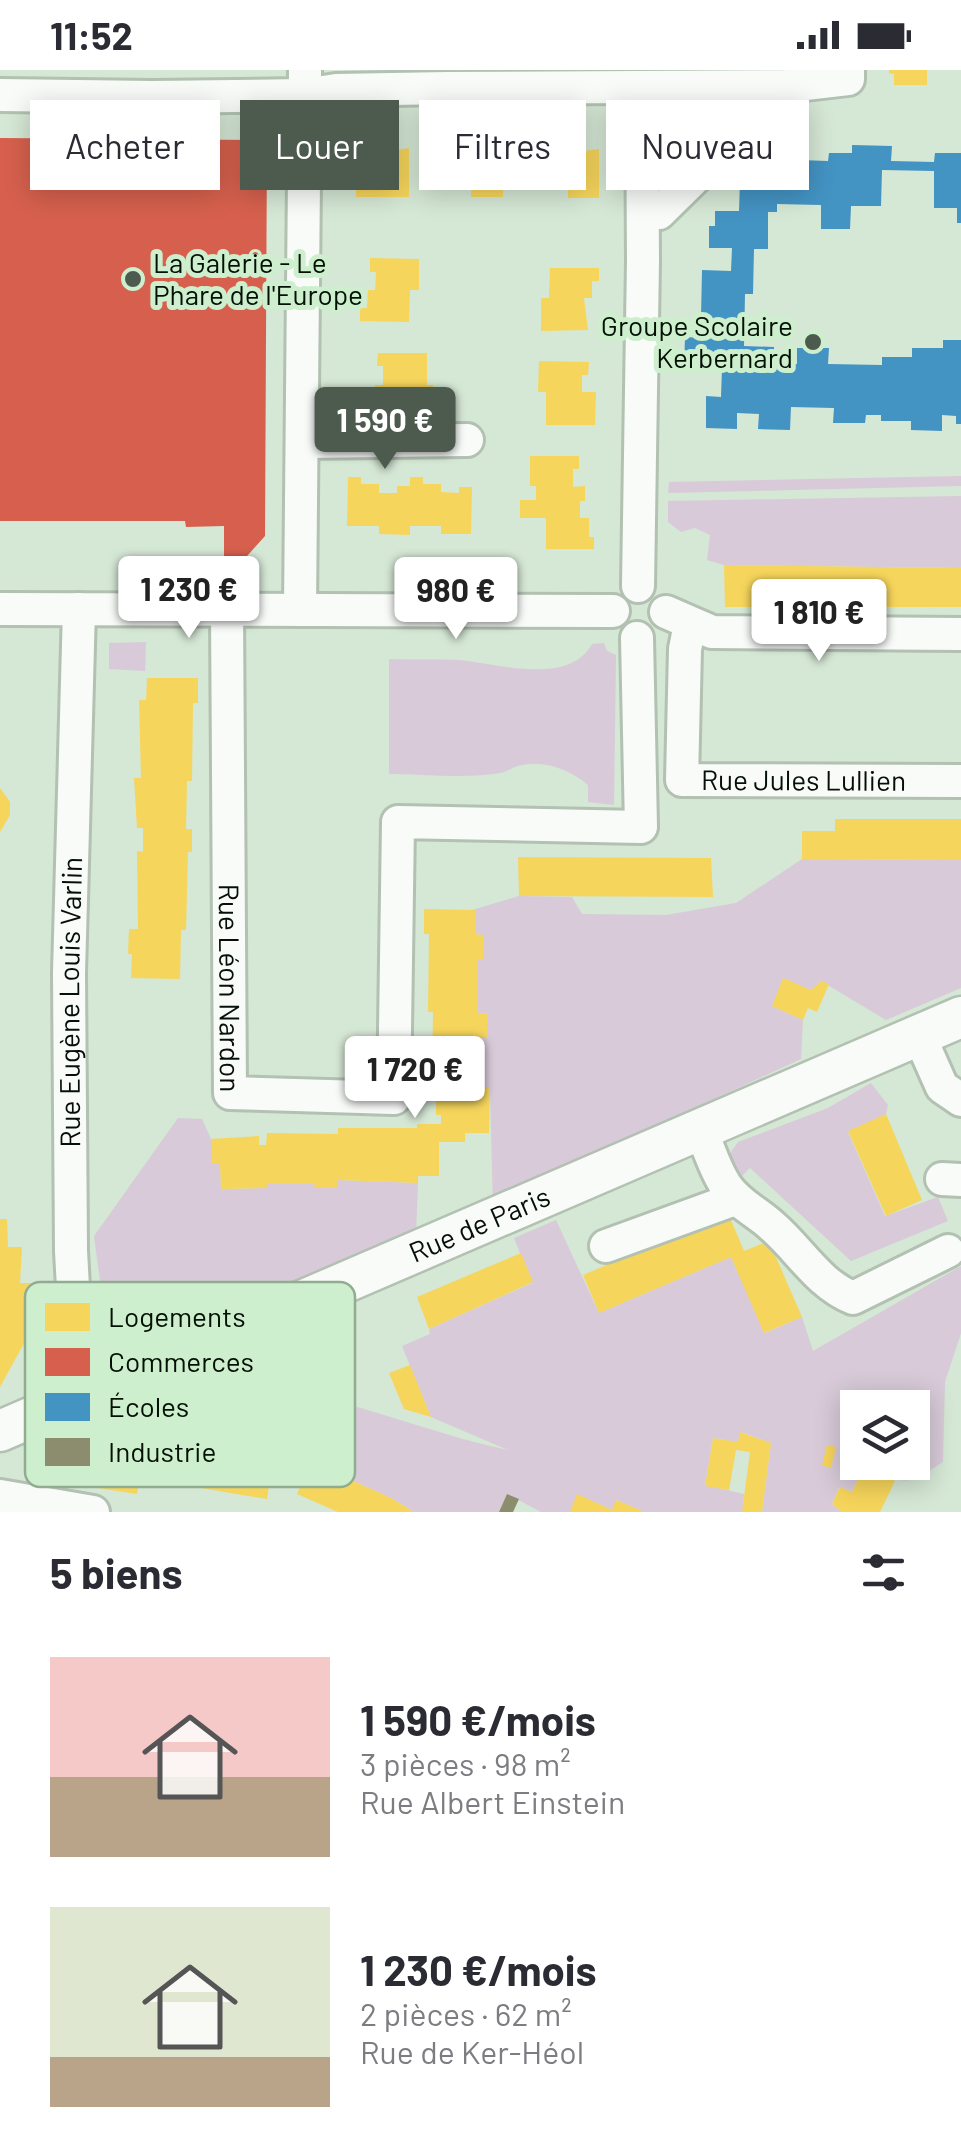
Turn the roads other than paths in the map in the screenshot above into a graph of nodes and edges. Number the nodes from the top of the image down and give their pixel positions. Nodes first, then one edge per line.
1 (848, 70) edge
2 (448, 79) edge
3 (304, 83) edge
4 (788, 86) junction
5 (642, 88) junction
6 (0, 95) edge
7 (643, 214) junction
8 (467, 440) dead end
9 (302, 442) junction
10 (638, 586) junction
11 (0, 609) edge
12 (79, 610) junction
13 (227, 610) junction
14 (300, 610) junction
15 (613, 612) junction
16 (678, 618) junction
17 (961, 634) edge
18 (637, 638) junction
19 (961, 781) edge
20 (961, 1017) edge
21 (920, 1035) junction
22 (961, 1100) edge
23 (701, 1129) junction
24 (736, 1199) junction
25 (606, 1246) dead end
26 (948, 1251) dead end
27 (73, 1282) edge
28 (346, 1282) edge
29 (25, 1420) edge
30 (0, 1431) edge
31 (0, 1496) edge
32 (93, 1512) edge

1 - 4 street
2 - 3 street
2 - 5 street
3 - 6 street
3 - 9 street
4 - 5 street
4 - 7 street
5 - 7 street
7 - 10 street
8 - 9 street
9 - 14 street
10 - 15 street
10 - 16 street
11 - 12 street
12 - 13 street
12 - 27 street, Rue Eugène Louis Varlin
13 - 14 street
13 - 18 street, Rue Léon Nardon
14 - 15 street
15 - 18 street
16 - 17 street
16 - 18 street
16 - 19 street, Rue Jules Lullien
20 - 21 main road, Rue de Paris
21 - 22 street
21 - 23 main road, Rue de Paris
23 - 24 street
23 - 28 main road, Rue de Paris
24 - 25 street
24 - 26 street
29 - 30 main road, Rue de Paris
31 - 32 street

